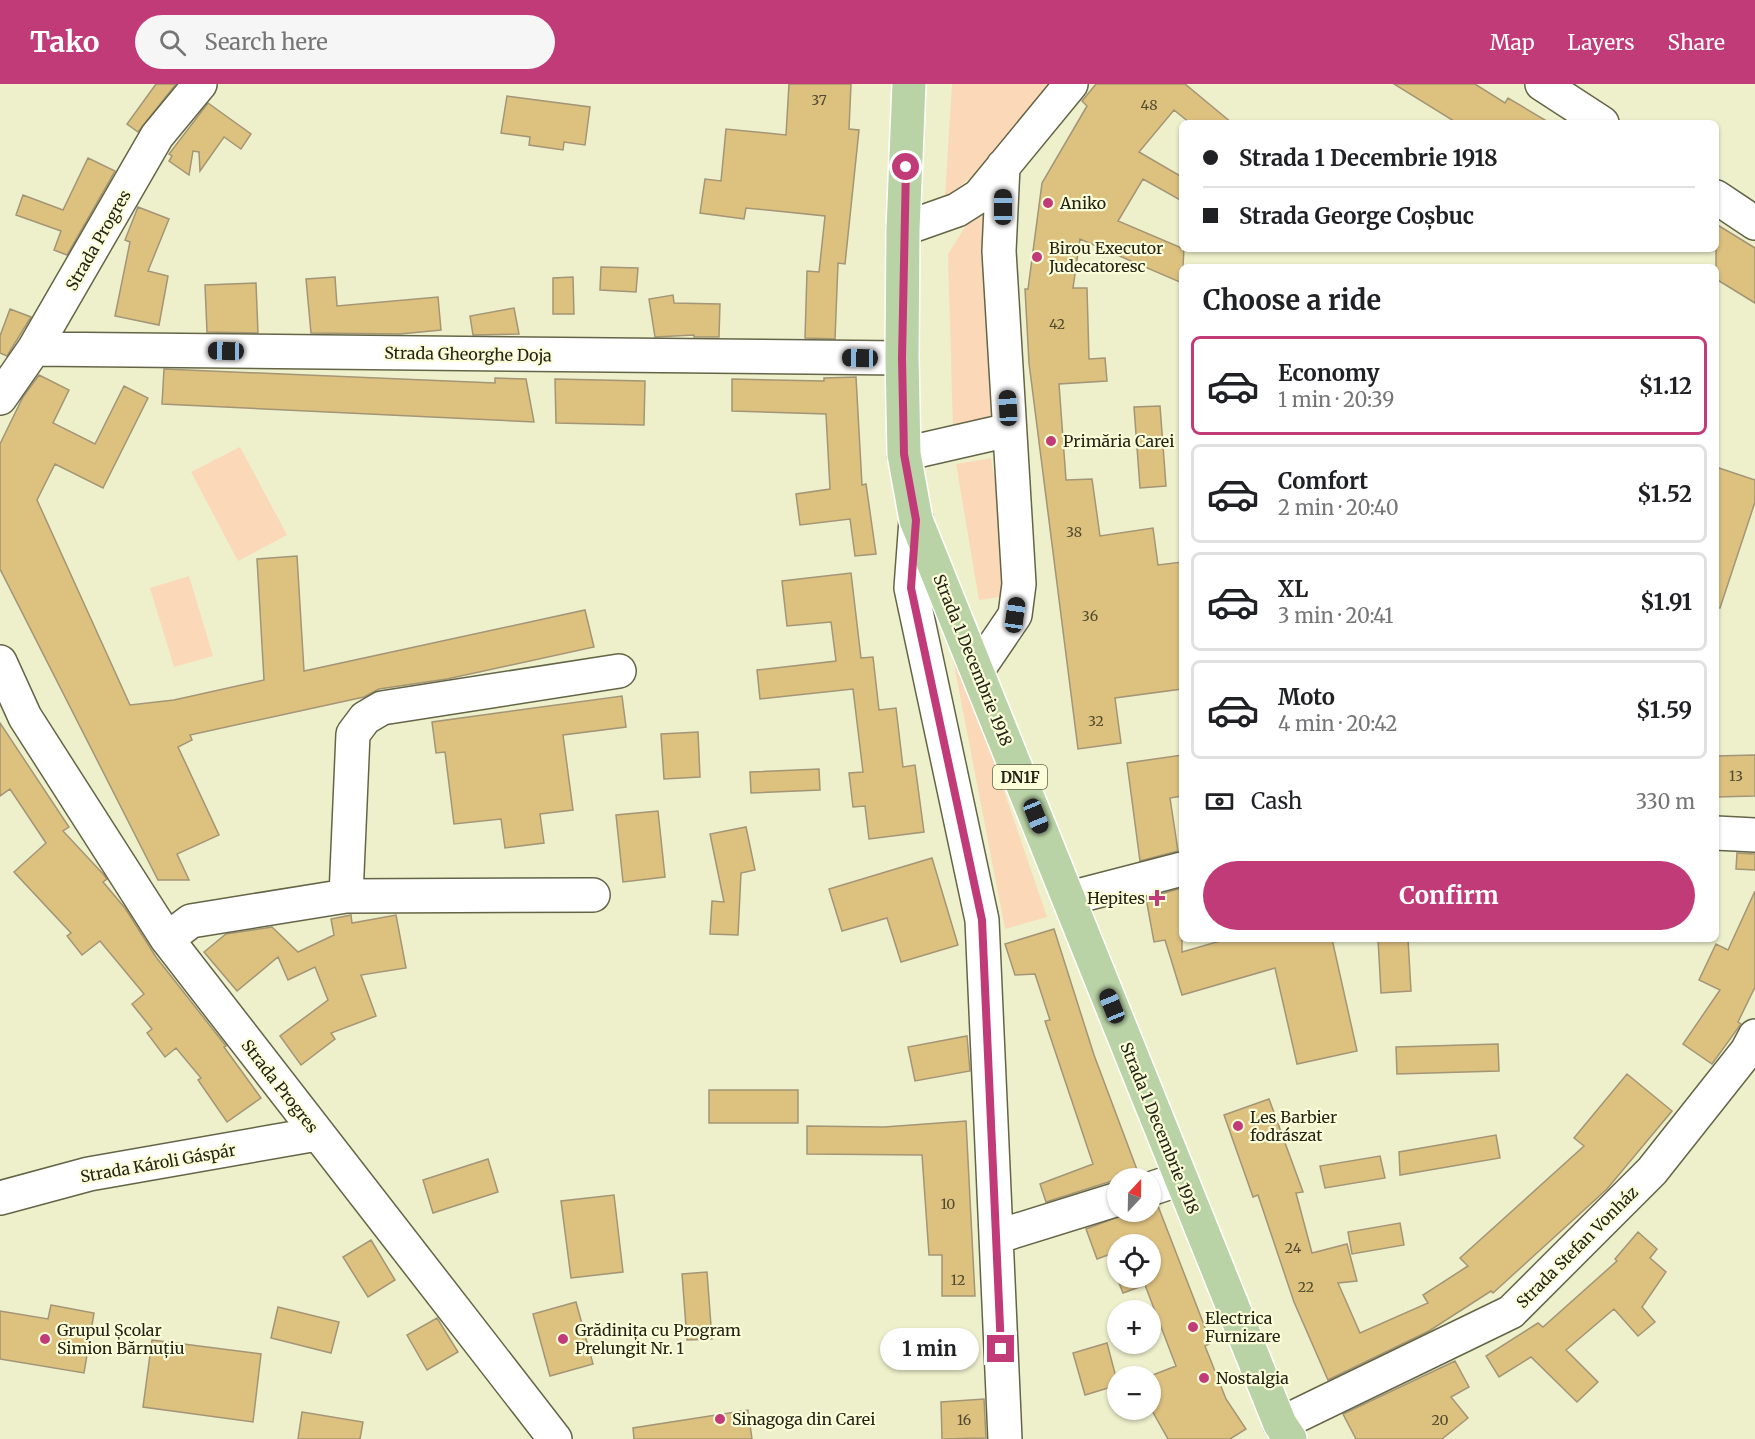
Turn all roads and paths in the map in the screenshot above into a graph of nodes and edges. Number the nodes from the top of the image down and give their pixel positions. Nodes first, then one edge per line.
1 (200, 84) edge
2 (909, 84) edge
3 (1071, 84) edge
4 (1542, 84) edge
5 (1597, 120) edge
6 (1003, 166) junction
7 (1719, 199) edge
8 (1755, 223) edge
9 (903, 229) junction
10 (34, 349) junction
11 (902, 358) junction
12 (0, 398) edge
13 (1009, 430) junction
14 (904, 454) junction
15 (916, 520) junction
16 (0, 662) edge
17 (619, 671) dead end
18 (977, 671) junction
19 (13, 718) edge
20 (1719, 833) edge
21 (1755, 835) edge
22 (1179, 870) edge
23 (593, 895) dead end
24 (346, 896) junction
25 (1070, 898) junction
26 (167, 939) junction
27 (1755, 1036) edge
28 (317, 1134) junction
29 (1165, 1184) edge
30 (0, 1198) edge
31 (1107, 1203) edge
32 (996, 1238) junction
33 (1285, 1431) edge
34 (555, 1439) edge
35 (1005, 1439) edge

1 - 10 street, Strada Progres
2 - 9 main road, Strada 1 Decembrie 1918 / DN1F
3 - 6 street
4 - 5 street
6 - 9 street
6 - 13 street
7 - 8 street
9 - 11 main road, Strada 1 Decembrie 1918 / DN1F
10 - 11 street, Strada Gheorghe Doja
10 - 12 street, Strada Progres
11 - 14 main road, Strada 1 Decembrie 1918 / DN1F
13 - 14 street
13 - 18 street
14 - 15 main road, Strada 1 Decembrie 1918 / DN1F
15 - 18 main road, Strada 1 Decembrie 1918 / DN1F
15 - 32 street
16 - 19 street, Strada Progres
17 - 24 street
18 - 25 main road, Strada 1 Decembrie 1918 / DN1F
19 - 26 street, Strada Progres
20 - 21 street
22 - 25 street
23 - 24 street
24 - 26 street
25 - 29 main road, Strada 1 Decembrie 1918 / DN1F
26 - 28 street, Strada Progres
27 - 33 street, Strada Stefan Vonház
28 - 30 street, Strada Károli Gáspár
28 - 34 street, Strada Progres
29 - 33 main road, Strada 1 Decembrie 1918 / DN1F
31 - 32 street
32 - 35 street

